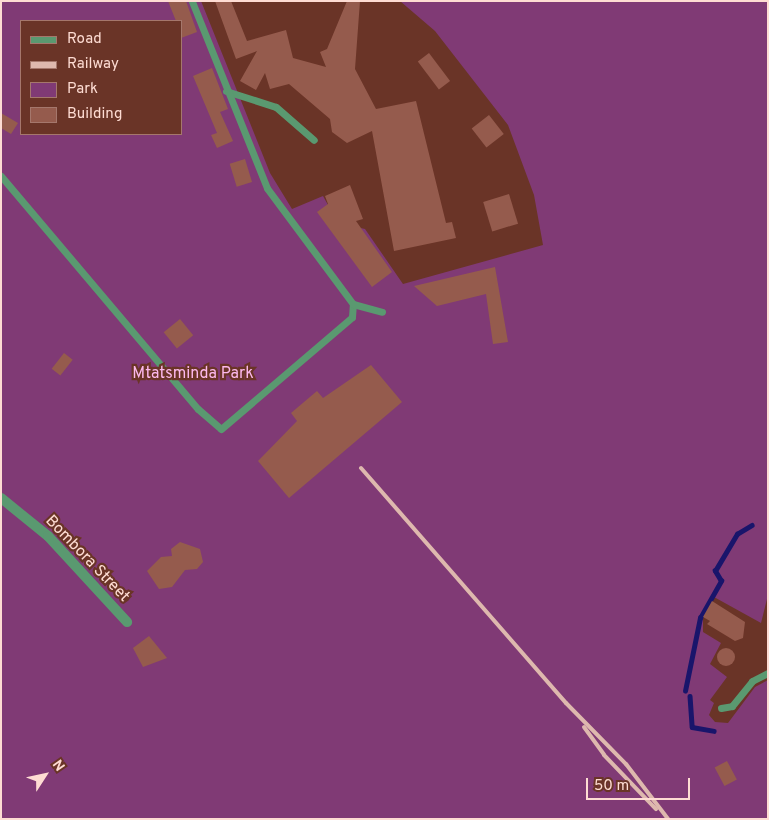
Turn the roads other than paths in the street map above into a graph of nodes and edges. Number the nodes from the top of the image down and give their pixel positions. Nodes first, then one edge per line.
1 (192, 1) edge
2 (226, 91) junction
3 (314, 140) dead end
4 (1, 176) edge
5 (353, 304) junction
6 (382, 312) dead end
7 (1, 498) edge
8 (127, 622) dead end
9 (768, 673) edge
10 (721, 708) dead end

1 - 2 lane
2 - 3 lane
2 - 5 lane
4 - 5 lane
5 - 6 lane
7 - 8 street, Bombora Street
9 - 10 lane

